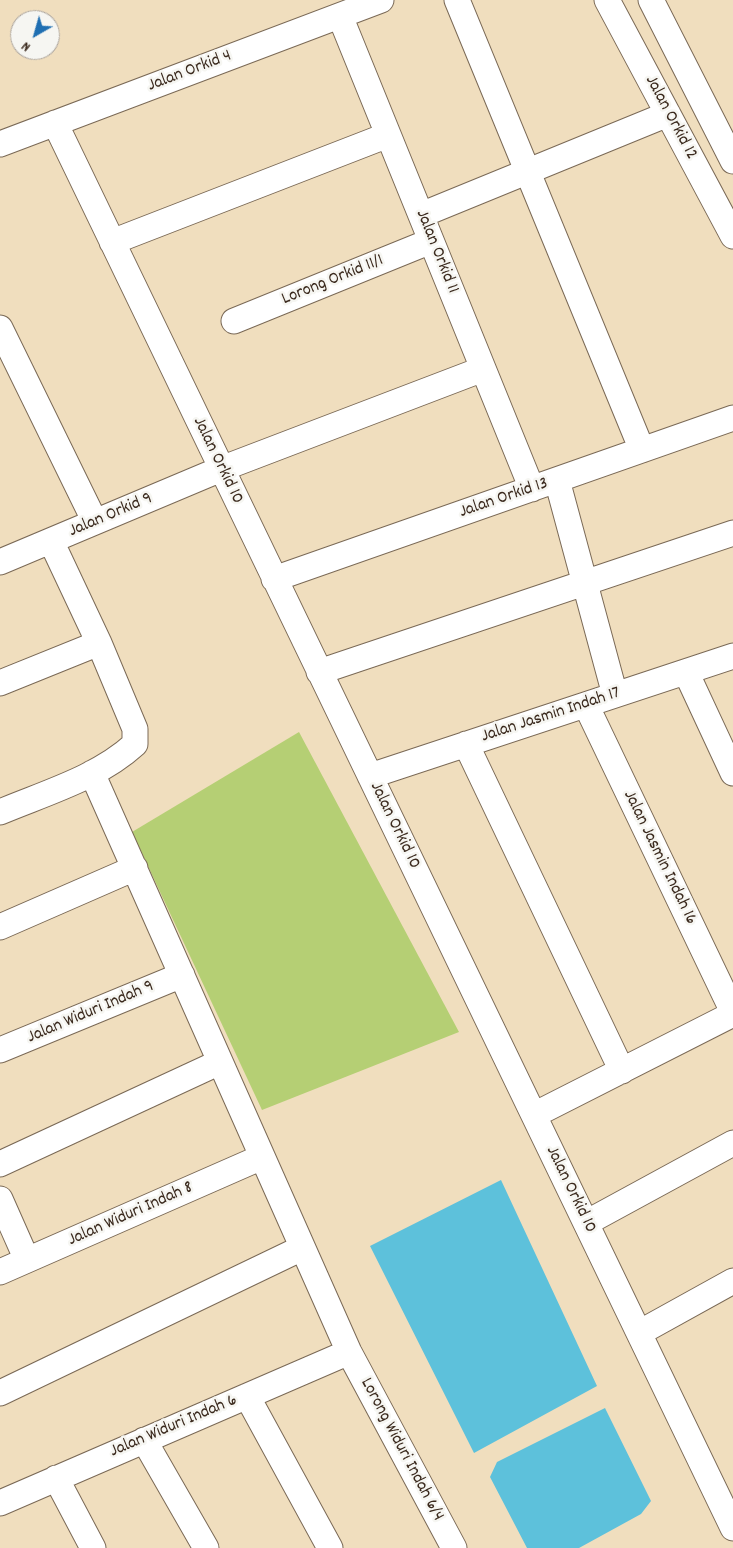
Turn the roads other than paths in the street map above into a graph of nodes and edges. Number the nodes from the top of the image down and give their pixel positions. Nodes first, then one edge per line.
1 (381, 0) edge
2 (457, 0) edge
3 (607, 0) edge
4 (651, 0) edge
5 (340, 16) junction
6 (668, 114) junction
7 (55, 124) junction
8 (388, 134) junction
9 (0, 144) edge
10 (733, 161) edge
11 (528, 172) junction
12 (421, 215) junction
13 (733, 236) edge
14 (432, 241) junction
15 (112, 242) junction
16 (234, 321) dead end
17 (0, 328) edge
18 (484, 370) junction
19 (733, 418) edge
20 (642, 450) junction
21 (221, 470) junction
22 (557, 480) junction
23 (532, 489) junction
24 (95, 522) junction
25 (733, 533) edge
26 (51, 541) junction
27 (0, 562) edge
28 (274, 579) junction
29 (585, 583) junction
30 (99, 643) junction
31 (733, 656) edge
32 (319, 672) junction
33 (686, 672) junction
34 (0, 683) edge
35 (615, 695) junction
36 (586, 705) junction
37 (466, 744) junction
38 (92, 773) junction
39 (733, 773) edge
40 (370, 776) junction
41 (0, 812) edge
42 (135, 868) junction
43 (0, 927) edge
44 (182, 975) junction
45 (733, 1013) edge
46 (0, 1050) edge
47 (220, 1062) junction
48 (622, 1071) junction
49 (534, 1115) junction
50 (733, 1143) edge
51 (262, 1157) junction
52 (0, 1164) edge
53 (0, 1198) edge
54 (586, 1223) junction
55 (302, 1248) junction
56 (27, 1260) junction
57 (0, 1272) edge
58 (733, 1281) edge
59 (639, 1332) junction
60 (348, 1352) junction
61 (0, 1393) edge
62 (247, 1396) junction
63 (144, 1440) junction
64 (56, 1478) junction
65 (0, 1503) edge
66 (733, 1528) edge
67 (93, 1548) edge
68 (206, 1548) edge
69 (330, 1548) edge
70 (454, 1548) edge

1 - 5 street, Jalan Orkid 4
2 - 11 street
3 - 6 street, Jalan Orkid 12
4 - 10 street
5 - 7 street, Jalan Orkid 4
5 - 8 street, Jalan Orkid 11
6 - 11 street
6 - 13 street, Jalan Orkid 12
7 - 9 street, Jalan Orkid 4
7 - 15 street, Jalan Orkid 10
8 - 12 street, Jalan Orkid 11
8 - 15 street
11 - 12 street
11 - 20 street
12 - 14 street, Jalan Orkid 11
14 - 16 street, Lorong Orkid 11/1
14 - 18 street, Jalan Orkid 11
15 - 21 street, Jalan Orkid 10
17 - 24 street
18 - 21 street, Jalan Orkid 9
18 - 23 street, Jalan Orkid 11
19 - 20 street, Jalan Orkid 13
20 - 22 street, Jalan Orkid 13
21 - 24 street, Jalan Orkid 9
21 - 28 street, Jalan Orkid 10
22 - 23 street, Jalan Orkid 13
22 - 29 street
23 - 28 street, Jalan Orkid 13
24 - 26 street, Jalan Orkid 9
25 - 29 street
26 - 27 street, Jalan Orkid 9
26 - 30 street
28 - 32 street, Jalan Orkid 10
29 - 32 street
29 - 35 street
30 - 34 street
30 - 38 street
31 - 33 street, Jalan Jasmin Indah 17
32 - 40 street, Jalan Orkid 10
33 - 35 street, Jalan Jasmin Indah 17
33 - 39 street
35 - 36 street, Jalan Jasmin Indah 17
36 - 37 street, Jalan Jasmin Indah 17
36 - 45 street, Jalan Jasmin Indah 16
37 - 40 street, Jalan Jasmin Indah 17
37 - 48 street
38 - 41 street
38 - 42 street, Lorong Widuri Indah 6/4
40 - 49 street, Jalan Orkid 10
42 - 43 street
42 - 44 street, Lorong Widuri Indah 6/4
44 - 46 street, Jalan Widuri Indah 9
44 - 47 street, Lorong Widuri Indah 6/4
45 - 48 street
47 - 51 street, Lorong Widuri Indah 6/4
47 - 52 street
48 - 49 street
49 - 54 street, Jalan Orkid 10
50 - 54 street
51 - 55 street, Lorong Widuri Indah 6/4
51 - 56 street, Jalan Widuri Indah 8
53 - 56 street
54 - 59 street, Jalan Orkid 10
55 - 60 street, Lorong Widuri Indah 6/4
55 - 61 street
56 - 57 street, Jalan Widuri Indah 8
58 - 59 street
59 - 66 street, Jalan Orkid 10
60 - 62 street, Jalan Widuri Indah 6
60 - 70 street, Lorong Widuri Indah 6/4
62 - 63 street, Jalan Widuri Indah 6
62 - 69 street
63 - 64 street, Jalan Widuri Indah 6
63 - 68 street
64 - 65 street, Jalan Widuri Indah 6
64 - 67 street

